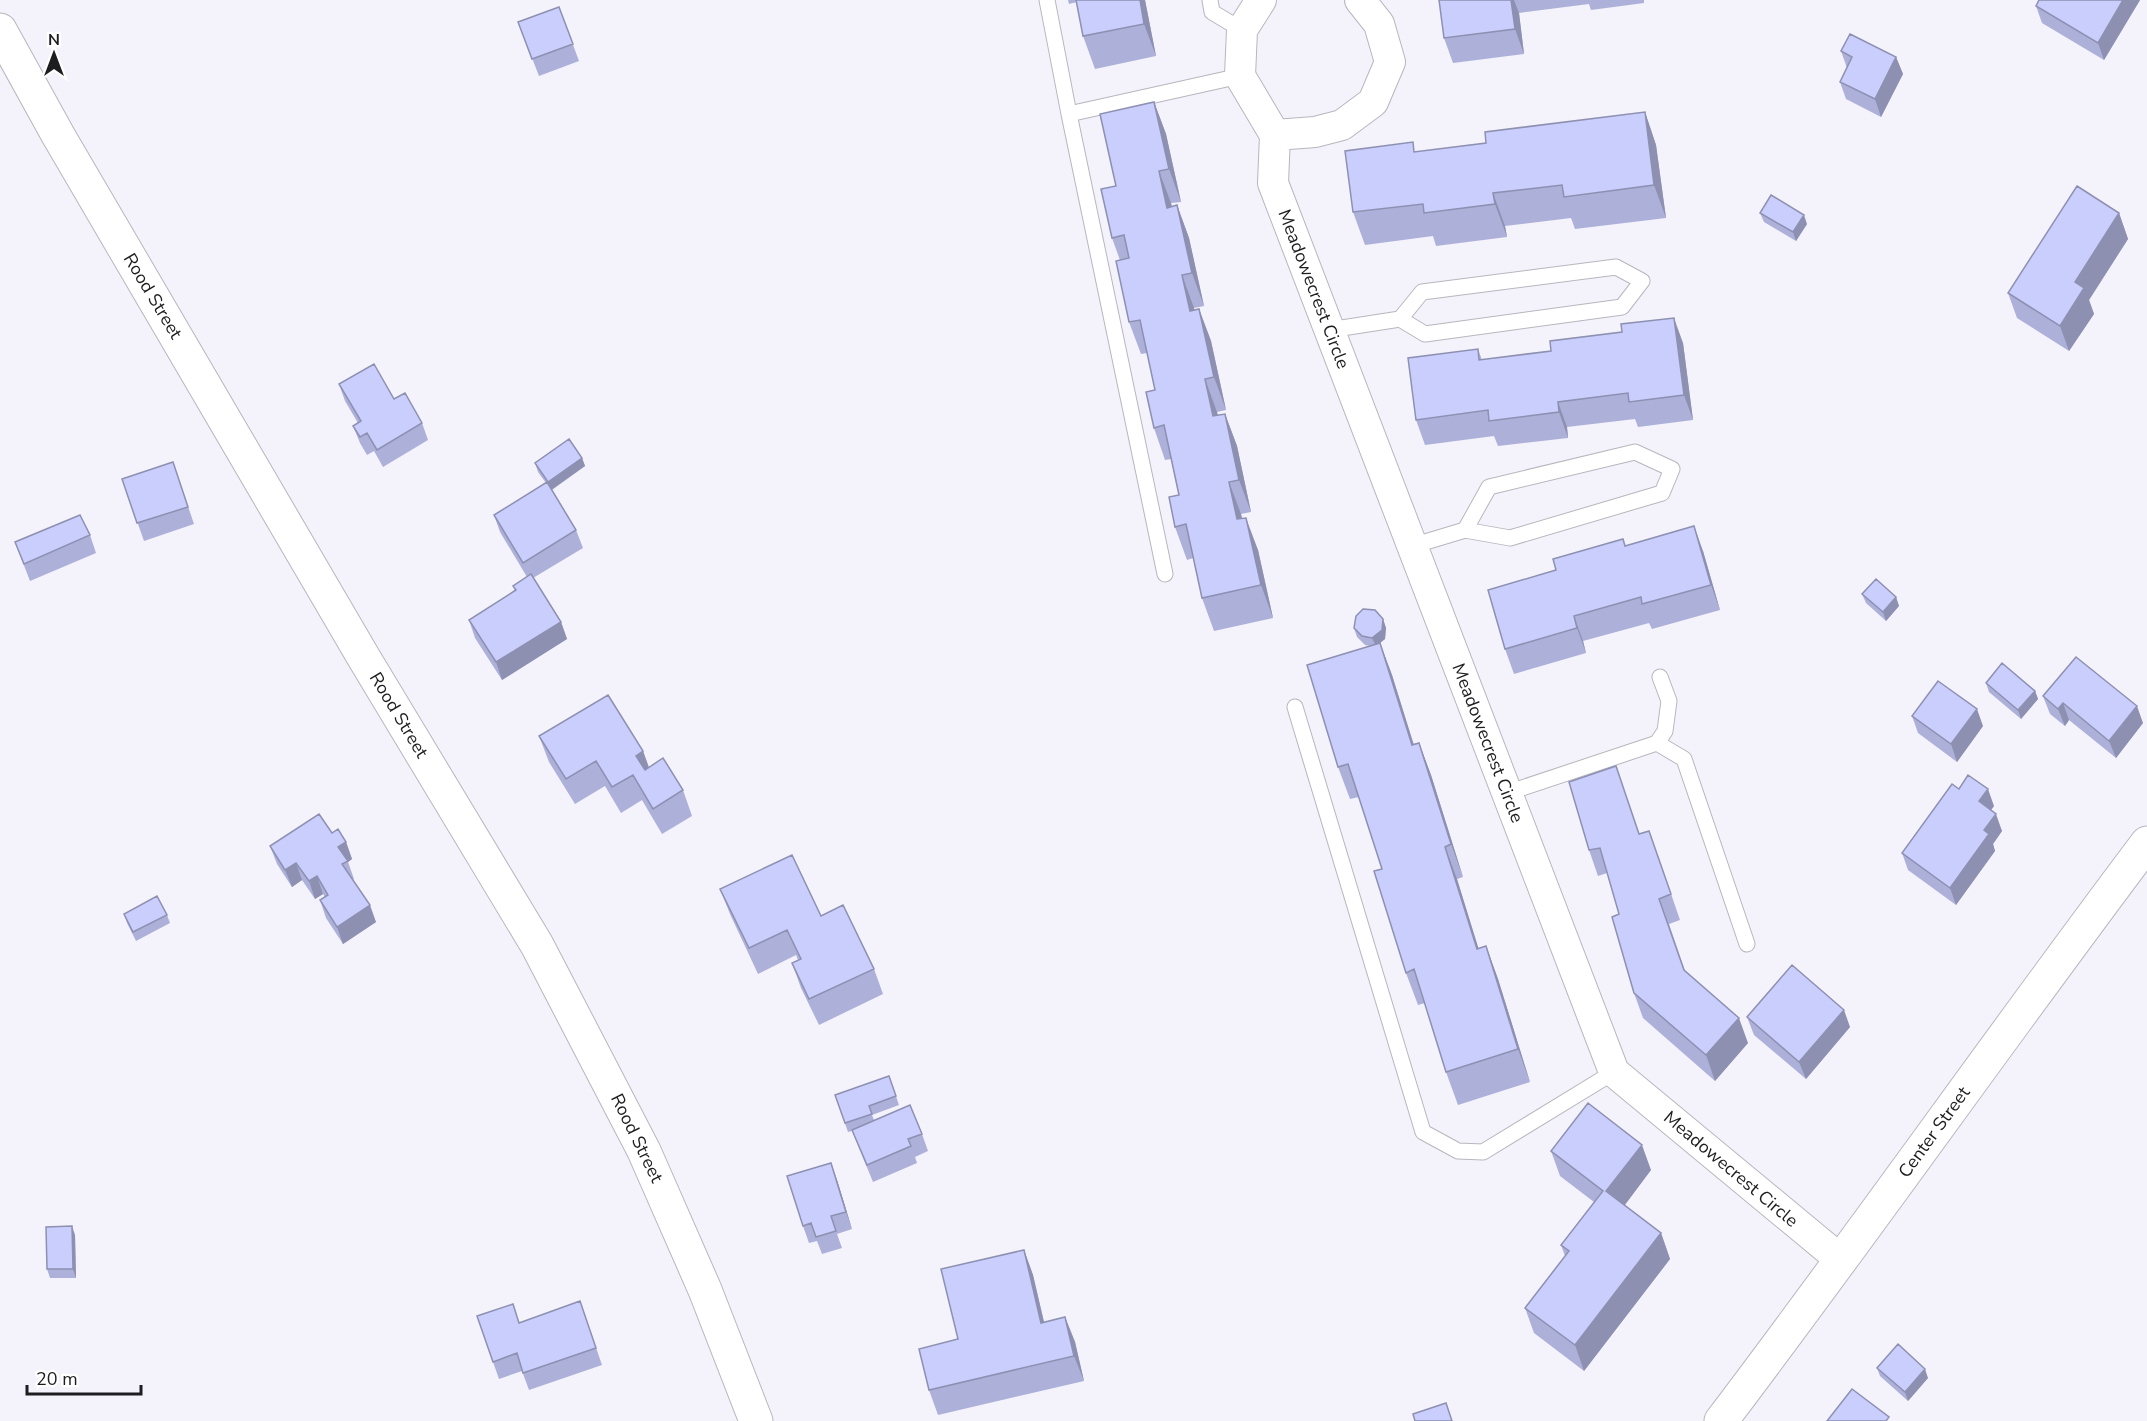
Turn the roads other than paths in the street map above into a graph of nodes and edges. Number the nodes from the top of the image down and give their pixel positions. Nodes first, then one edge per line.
1 (1047, 0) edge
2 (1210, 0) edge
3 (1262, 0) edge
4 (1360, 0) edge
5 (0, 30) edge
6 (1242, 30) junction
7 (1240, 76) junction
8 (1069, 114) junction
9 (1275, 135) junction
10 (1400, 319) junction
11 (1329, 330) junction
12 (1466, 530) junction
13 (1412, 546) junction
14 (1165, 574) dead end
15 (1660, 677) dead end
16 (1295, 707) dead end
17 (1657, 743) junction
18 (1507, 793) junction
19 (2147, 843) edge
20 (1747, 944) dead end
21 (1614, 1072) junction
22 (1841, 1260) junction
23 (756, 1421) edge
24 (1722, 1421) edge

1 - 8 lane
2 - 6 lane
3 - 6 street
4 - 9 street
5 - 23 main road, Rood Street
6 - 7 street
7 - 8 lane
7 - 9 street
8 - 14 lane
9 - 11 street, Meadowecrest Circle
10 - 10 lane
10 - 11 lane
11 - 13 street, Meadowecrest Circle
12 - 12 lane
12 - 13 lane
13 - 18 street, Meadowecrest Circle
15 - 17 lane
16 - 21 lane
17 - 18 lane
17 - 20 lane
18 - 21 street, Meadowecrest Circle
19 - 22 main road, Center Street
21 - 22 street, Meadowecrest Circle
22 - 24 main road, Center Street

